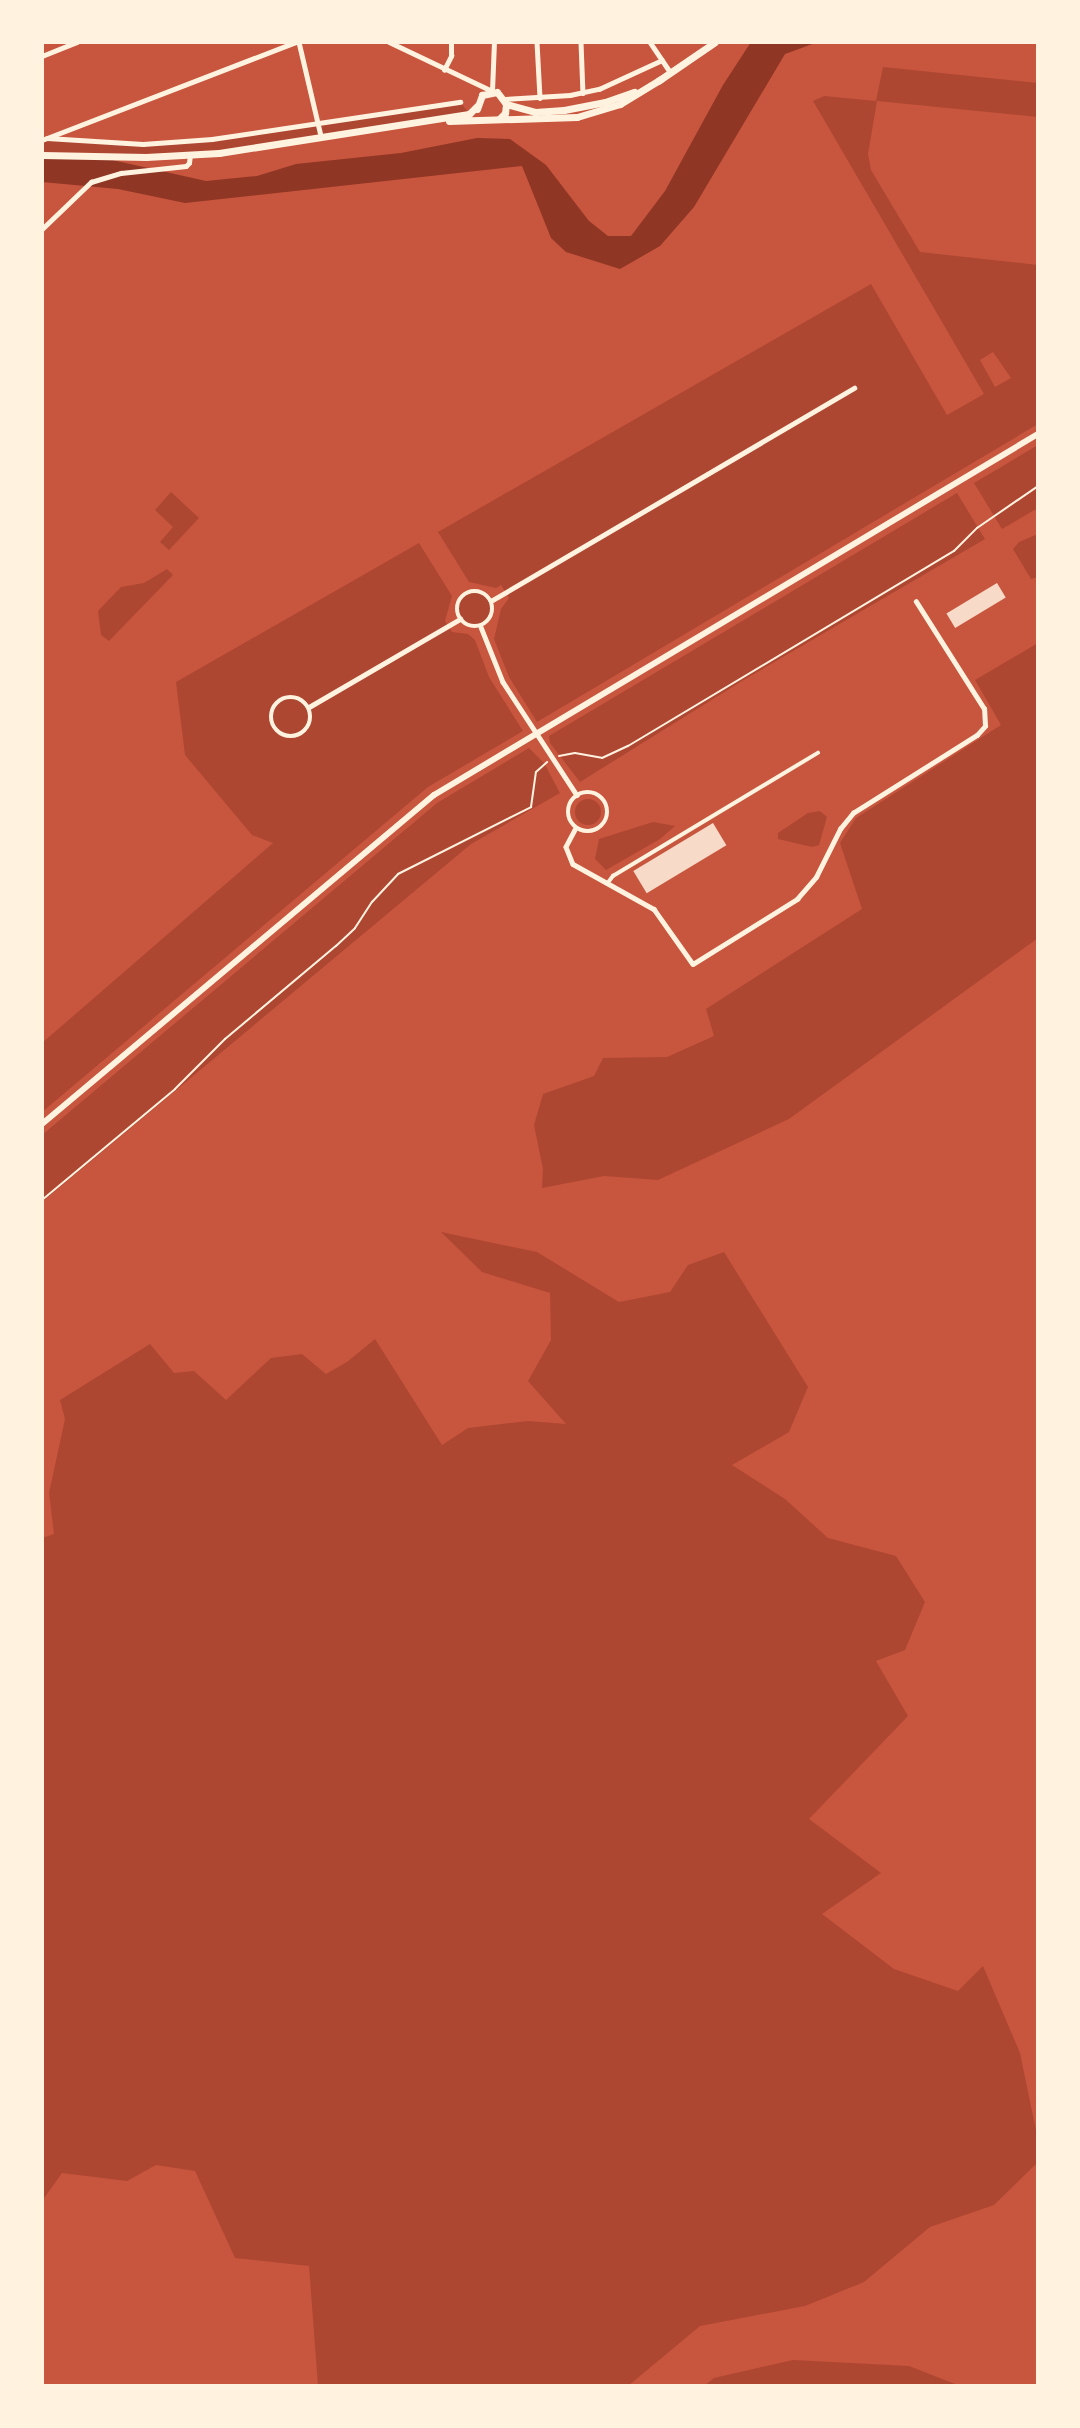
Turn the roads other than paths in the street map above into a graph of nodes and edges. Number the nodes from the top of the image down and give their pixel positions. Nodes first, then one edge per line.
1 (77, 42) edge
2 (297, 42) edge
3 (389, 42) edge
4 (450, 42) edge
5 (494, 42) edge
6 (537, 42) edge
7 (580, 42) edge
8 (650, 42) edge
9 (715, 42) edge
10 (42, 56) edge
11 (662, 60) junction
12 (444, 69) junction
13 (671, 72) junction
14 (463, 79) junction
15 (661, 79) junction
16 (492, 91) junction
17 (583, 93) junction
18 (540, 98) junction
19 (506, 101) junction
20 (460, 102) dead end
21 (478, 102) junction
22 (499, 119) junction
23 (487, 120) junction
24 (319, 121) junction
25 (385, 127) junction
26 (321, 136) junction
27 (44, 139) edge
28 (42, 155) edge
29 (190, 155) junction
30 (42, 229) edge
31 (854, 388) dead end
32 (1038, 434) edge
33 (491, 601) junction
34 (916, 602) dead end
35 (460, 619) junction
36 (481, 626) junction
37 (309, 707) junction
38 (535, 734) junction
39 (818, 753) dead end
40 (574, 794) junction
41 (576, 828) junction
42 (607, 884) junction
43 (42, 1124) edge

1 - 10 street
2 - 24 street
2 - 27 street
3 - 12 street
4 - 12 street
5 - 16 street
6 - 18 street
7 - 17 street
8 - 11 street
9 - 13 main road
11 - 13 street
11 - 17 street
12 - 14 street
13 - 15 main road
14 - 16 street
14 - 21 street
15 - 19 main road
15 - 22 main road
16 - 19 main road
16 - 21 main road
17 - 18 street
18 - 19 street
19 - 22 main road
20 - 24 street
21 - 23 main road
21 - 25 main road
22 - 23 main road
23 - 25 main road
24 - 26 street
24 - 27 street
25 - 26 main road
26 - 29 main road
28 - 29 main road
29 - 30 street
31 - 33 street
32 - 38 main road
33 - 35 street
33 - 36 street
34 - 42 street
35 - 36 street
35 - 37 street
36 - 38 street
37 - 37 street
38 - 40 street
38 - 43 main road
39 - 42 street
40 - 41 street
40 - 41 street
41 - 42 street

